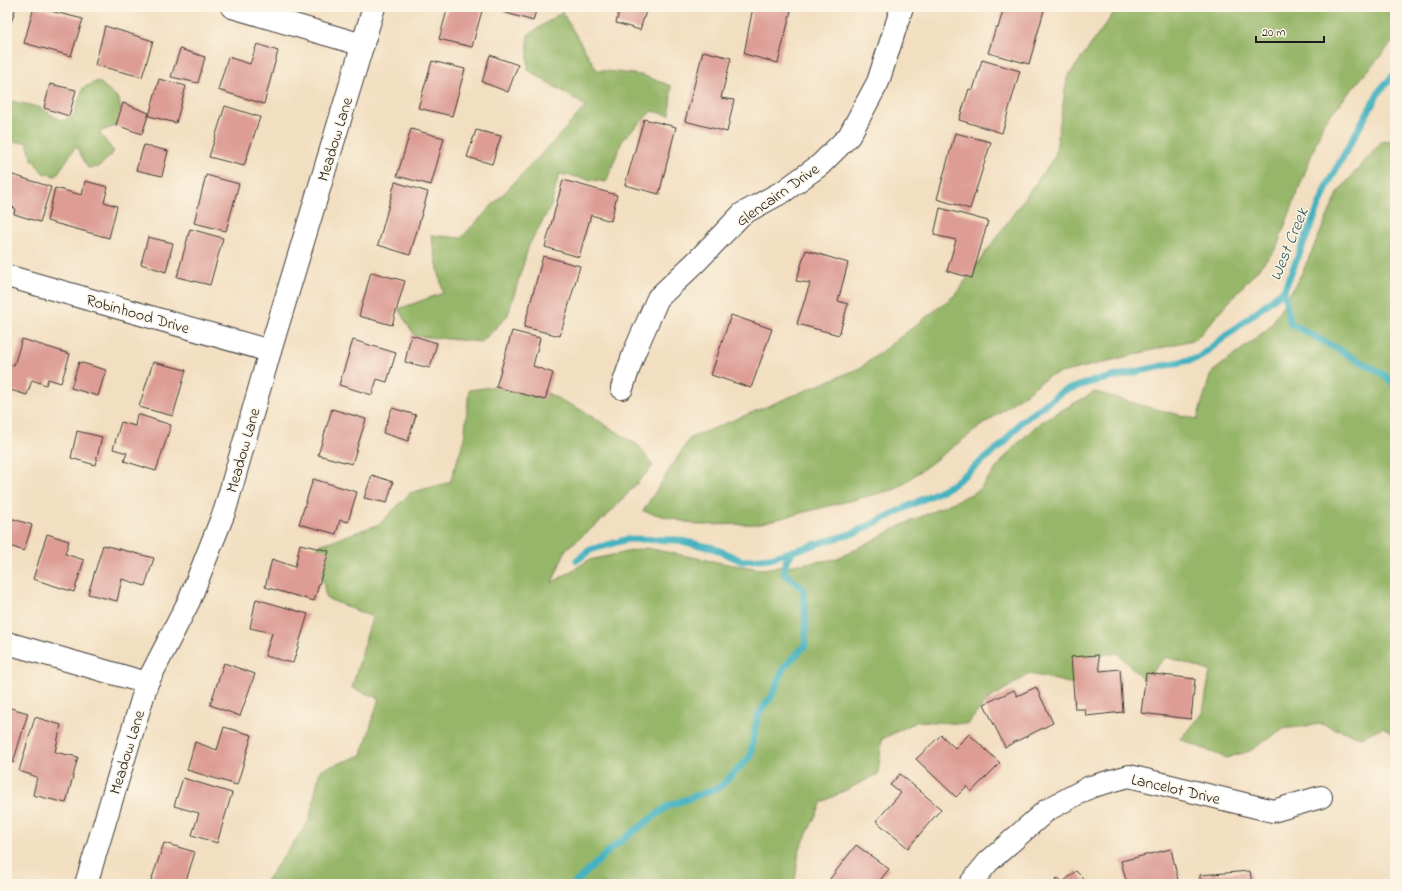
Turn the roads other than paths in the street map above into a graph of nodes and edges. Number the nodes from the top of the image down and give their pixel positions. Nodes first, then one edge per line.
1 (232, 7) edge
2 (374, 7) edge
3 (902, 7) edge
4 (363, 45) junction
5 (7, 276) edge
6 (270, 350) junction
7 (622, 388) dead end
8 (7, 643) edge
9 (147, 684) junction
10 (1321, 797) dead end
11 (86, 884) edge
12 (970, 884) edge

1 - 4 street
2 - 4 street, Meadow Lane
3 - 7 street, Glencairn Drive
4 - 6 street, Meadow Lane
5 - 6 street, Robinhood Drive
6 - 9 street, Meadow Lane
8 - 9 street
9 - 11 street, Meadow Lane
10 - 12 street, Lancelot Drive

